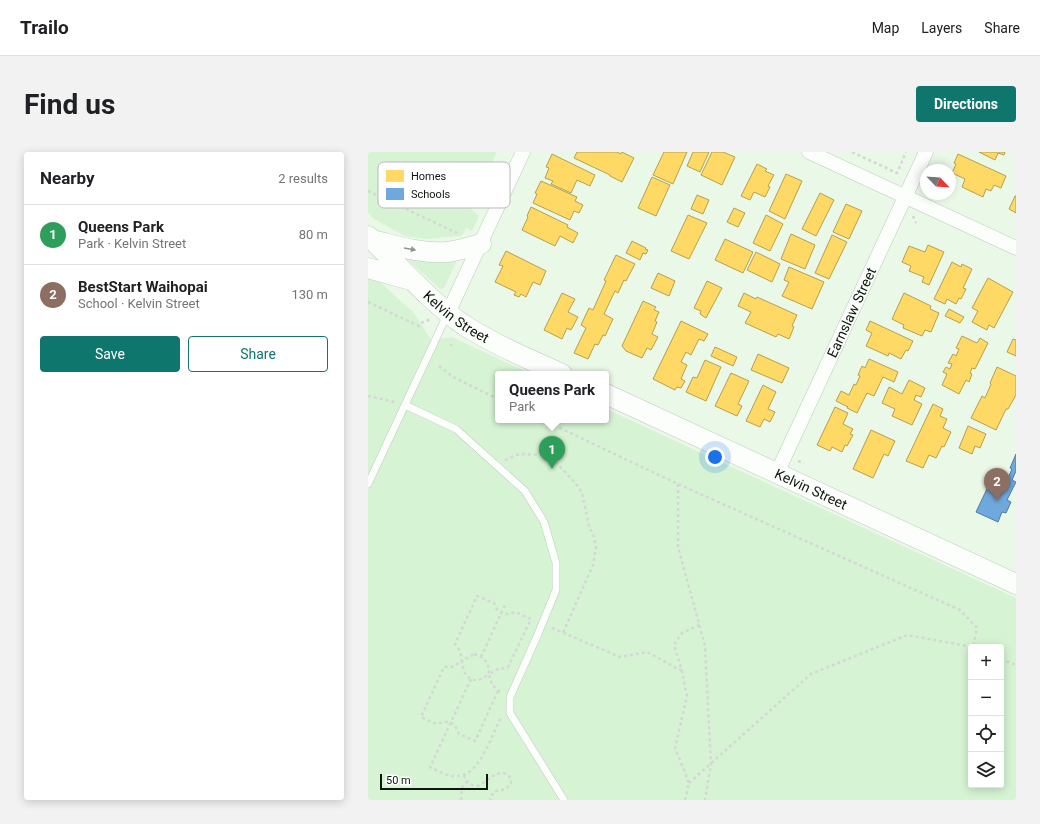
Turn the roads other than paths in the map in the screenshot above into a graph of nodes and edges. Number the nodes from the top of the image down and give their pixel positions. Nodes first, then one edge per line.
1 (523, 152) edge
2 (809, 152) edge
3 (926, 152) edge
4 (510, 180) edge
5 (905, 197) junction
6 (497, 208) edge
7 (370, 238) edge
8 (480, 244) junction
9 (1016, 248) edge
10 (368, 268) edge
11 (413, 280) junction
12 (448, 313) junction
13 (556, 371) edge
14 (609, 395) edge
15 (404, 406) junction
16 (777, 473) junction
17 (368, 484) edge
18 (1016, 584) edge
19 (564, 800) edge

1 - 4 street
2 - 5 street
3 - 5 street, Earnslaw Street
5 - 9 street
5 - 16 street, Earnslaw Street
6 - 8 street
7 -> 8 main road
7 - 11 main road, Kelvin Street
8 - 12 street
10 - 11 main road
11 - 12 main road, Kelvin Street
12 - 13 main road, Kelvin Street
12 - 15 lane
14 - 16 main road, Kelvin Street
15 - 17 lane
15 - 19 lane
16 - 18 main road, Kelvin Street

